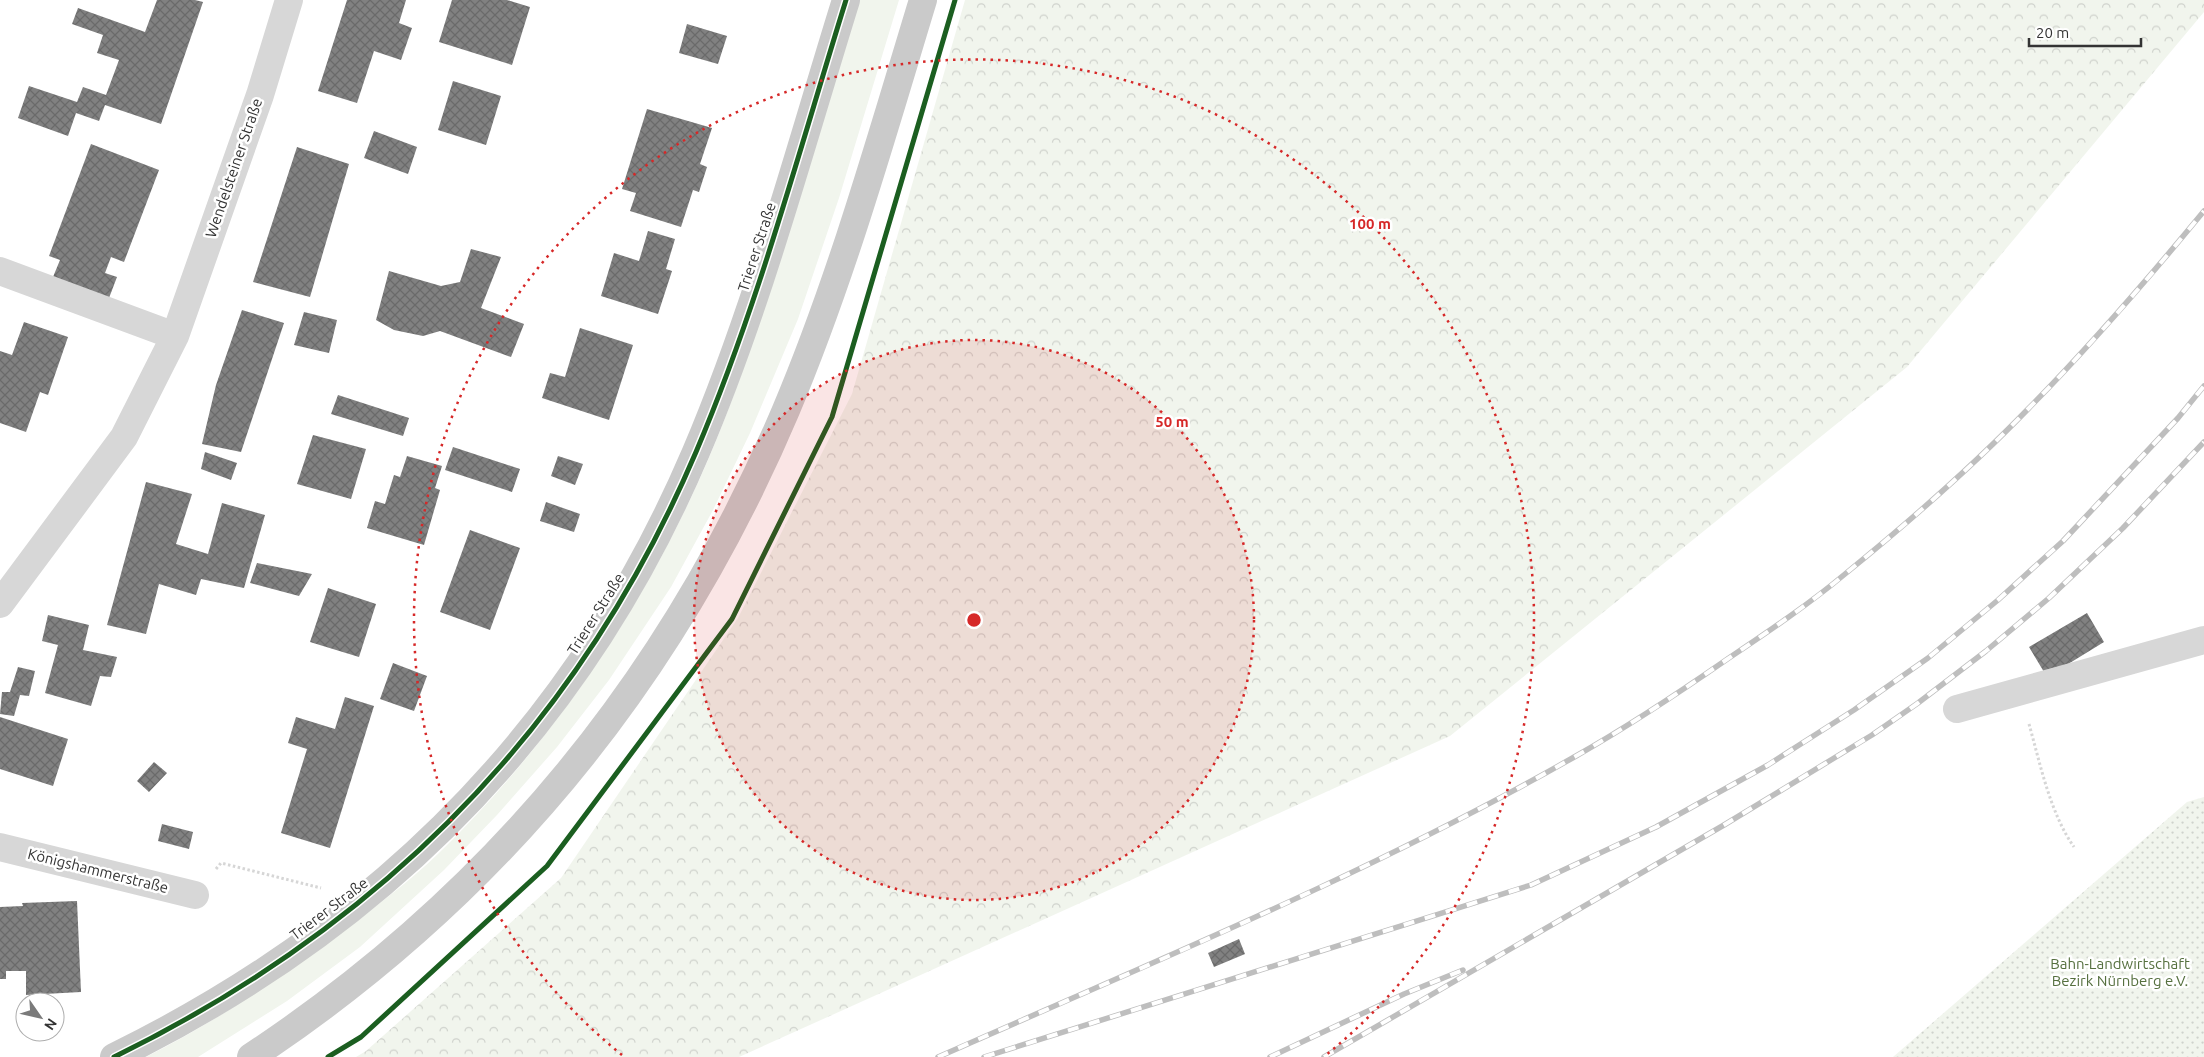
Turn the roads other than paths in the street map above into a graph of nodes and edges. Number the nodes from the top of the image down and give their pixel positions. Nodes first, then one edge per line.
1 (289, 0) edge
2 (846, 0) edge
3 (923, 0) edge
4 (0, 271) edge
5 (174, 336) junction
6 (0, 604) edge
7 (2204, 640) edge
8 (1957, 709) dead end
9 (0, 847) edge
10 (196, 894) road end
11 (114, 1057) edge
12 (251, 1057) edge

1 - 5 street, Wendelsteiner Straße
2 - 11 main road, Trierer Straße
3 - 12 main road
4 - 5 street
5 - 6 street, Wendelsteiner Straße
7 - 8 street
9 - 10 street, Königshammerstraße

